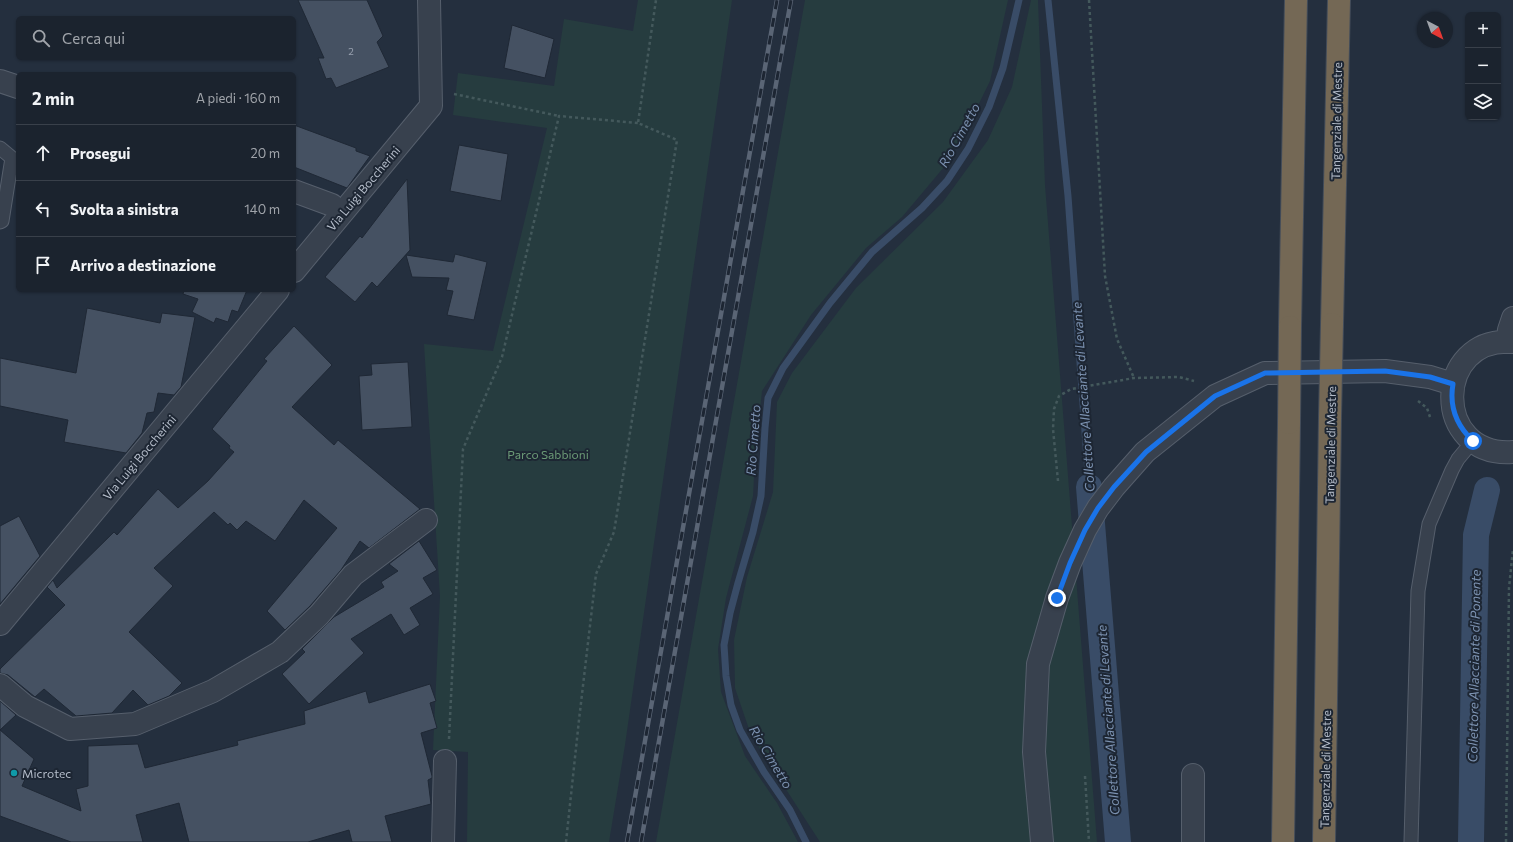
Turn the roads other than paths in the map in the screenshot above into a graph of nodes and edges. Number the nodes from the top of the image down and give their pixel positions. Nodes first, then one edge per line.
1 (429, 0) edge
2 (1295, 0) edge
3 (1338, 0) edge
4 (0, 80) edge
5 (16, 86) edge
6 (0, 148) edge
7 (296, 192) edge
8 (332, 205) dead end
9 (0, 222) edge
10 (296, 268) edge
11 (276, 292) edge
12 (1513, 318) edge
13 (1510, 342) edge
14 (1453, 384) junction
15 (1473, 441) junction
16 (1513, 452) edge
17 (426, 520) dead end
18 (0, 624) edge
19 (0, 685) edge
20 (445, 761) road end
21 (1193, 775) dead end
22 (443, 842) edge
23 (1042, 842) edge
24 (1193, 842) edge
25 (1283, 842) edge
26 (1324, 842) edge
27 (1411, 842) edge

1 - 10 street, Via Luigi Boccherini
2 - 25 highway, bridge
3 - 26 highway, Tangenziale di Mestre, bridge
4 - 5 street
6 - 9 lane
7 - 8 street
11 - 18 street, Via Luigi Boccherini
12 - 13 street
13 - 14 street
14 - 15 street
14 - 23 street
15 - 16 street
15 - 27 lane
17 - 19 street
20 - 22 street
21 - 24 street

